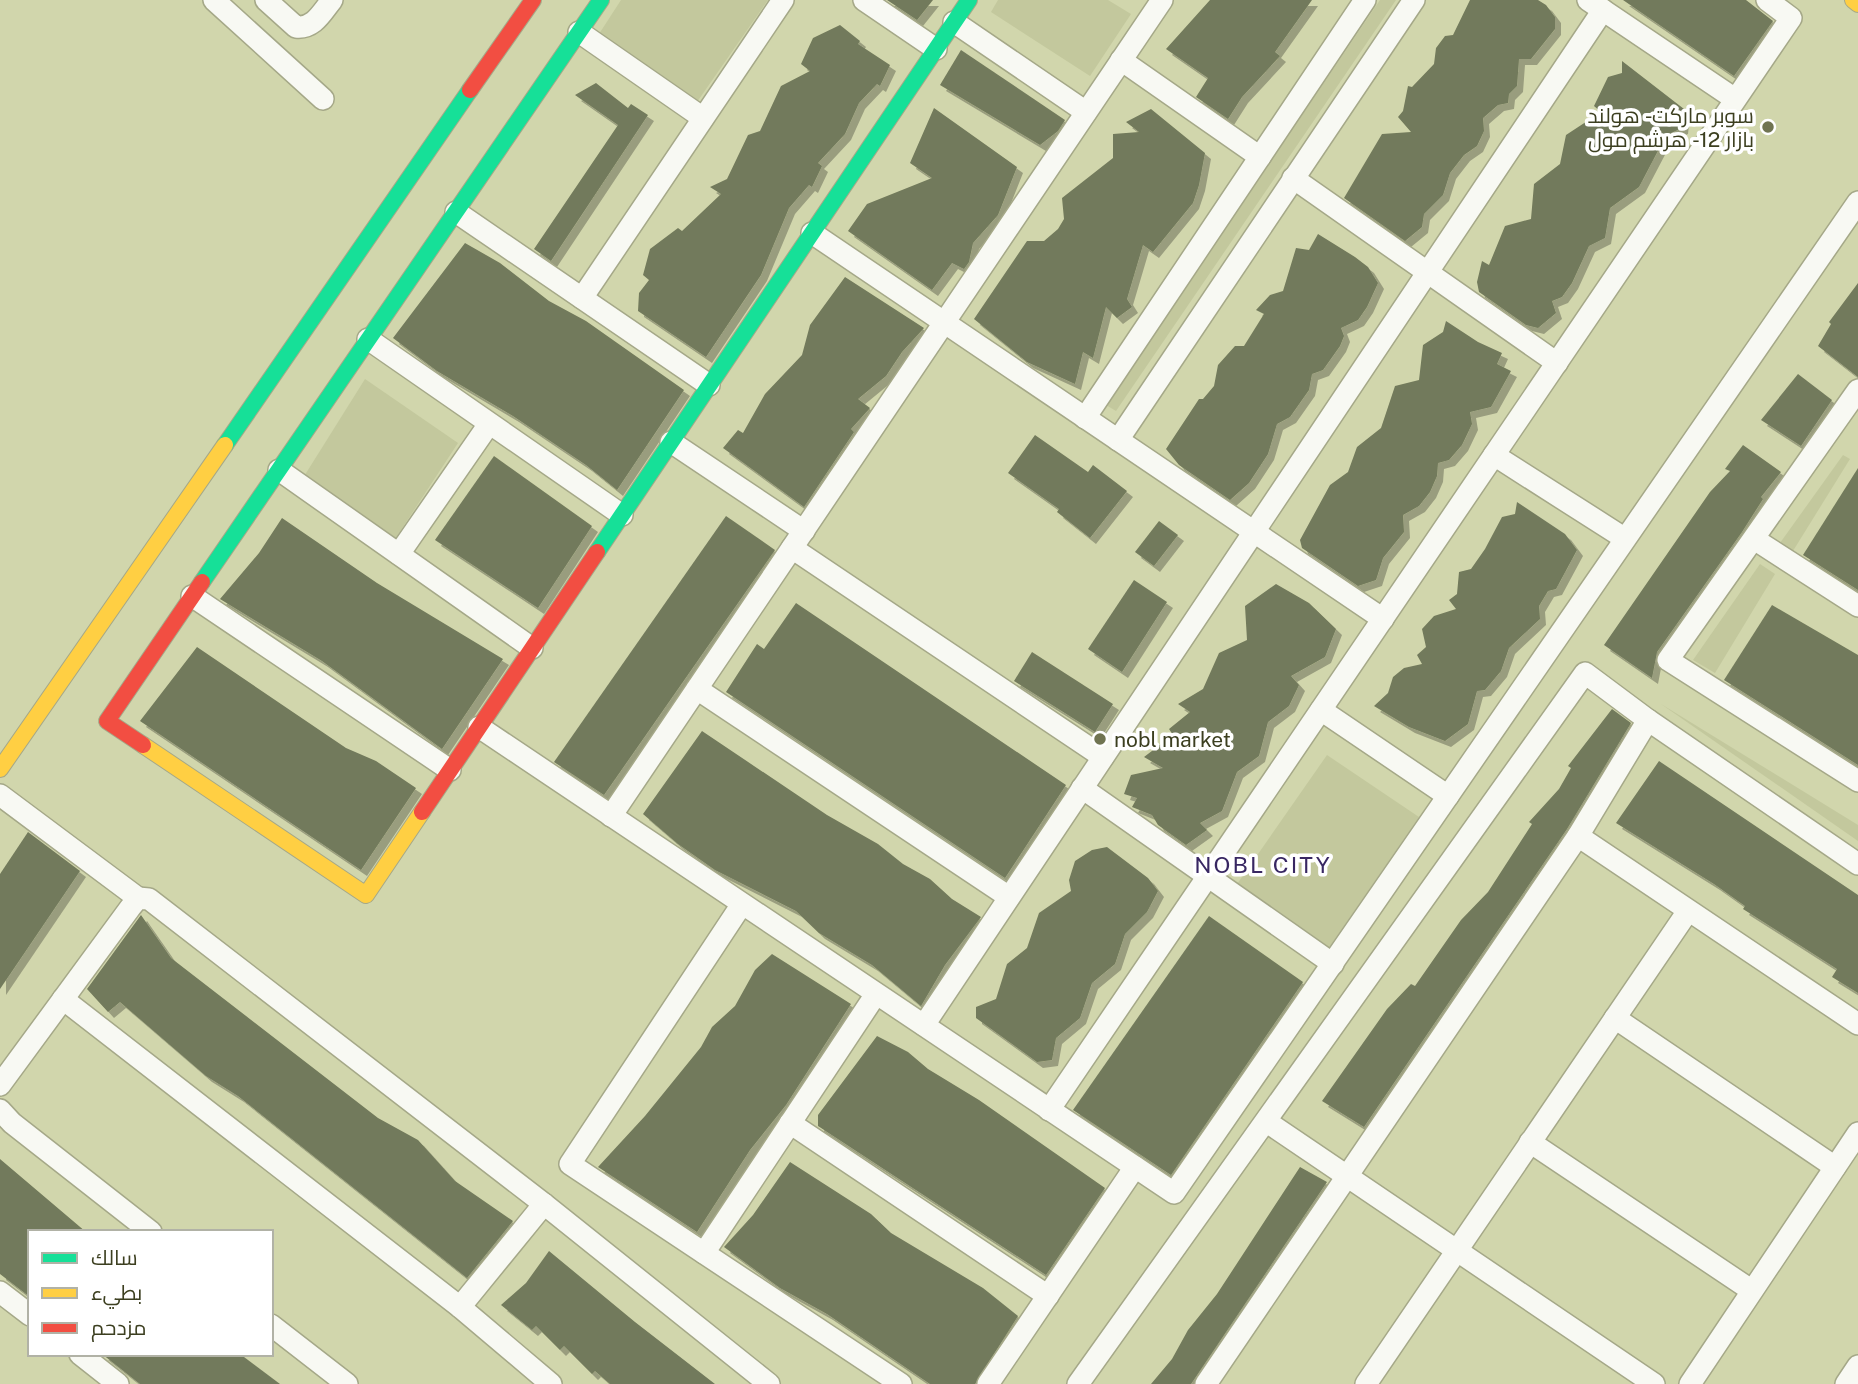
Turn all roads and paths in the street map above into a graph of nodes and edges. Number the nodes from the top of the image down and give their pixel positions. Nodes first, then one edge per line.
1 (214, 0) edge
2 (266, 0) edge
3 (332, 0) edge
4 (533, 0) edge
5 (601, 0) edge
6 (783, 0) edge
7 (864, 0) edge
8 (969, 0) edge
9 (1364, 0) edge
10 (1414, 0) edge
11 (1767, 0) edge
12 (1853, 0) edge
13 (1154, 3) edge
14 (1858, 4) edge
15 (1595, 5) edge
16 (954, 22) junction
17 (579, 32) junction
18 (936, 49) junction
19 (1122, 60) junction
20 (323, 99) dead end
21 (1735, 99) junction
22 (1086, 112) junction
23 (704, 118) junction
24 (1260, 157) junction
25 (1293, 178) junction
26 (1858, 202) edge
27 (456, 212) junction
28 (812, 233) junction
29 (1427, 272) junction
30 (582, 299) junction
31 (944, 323) junction
32 (368, 339) junction
33 (1557, 363) junction
34 (709, 385) junction
35 (1858, 390) edge
36 (1085, 418) junction
37 (1850, 419) edge
38 (489, 424) junction
39 (1118, 440) junction
40 (671, 442) junction
41 (1494, 455) junction
42 (279, 470) junction
43 (622, 515) junction
44 (1254, 532) junction
45 (1624, 538) junction
46 (798, 539) junction
47 (1754, 539) junction
48 (399, 554) junction
49 (192, 596) junction
50 (1858, 606) edge
51 (1383, 619) junction
52 (532, 648) junction
53 (697, 689) junction
54 (1321, 710) junction
55 (1648, 720) junction
56 (479, 727) junction
57 (1103, 757) junction
58 (0, 769) edge
59 (450, 770) junction
60 (1858, 781) edge
61 (1082, 788) junction
62 (0, 795) edge
63 (1448, 796) junction
64 (611, 816) junction
65 (1578, 836) junction
66 (1858, 864) edge
67 (1209, 876) junction
68 (1009, 897) junction
69 (138, 898) junction
70 (742, 904) junction
71 (1688, 911) junction
72 (1333, 964) junction
73 (876, 994) junction
74 (63, 999) junction
75 (1615, 1018) junction
76 (1858, 1024) edge
77 (923, 1026) junction
78 (0, 1085) edge
79 (1049, 1110) junction
80 (0, 1111) edge
81 (1267, 1122) junction
82 (790, 1124) junction
83 (1858, 1133) edge
84 (1530, 1142) junction
85 (1135, 1167) junction
86 (1835, 1167) junction
87 (1348, 1176) junction
88 (544, 1204) junction
89 (149, 1230) edge
90 (1458, 1250) junction
91 (704, 1253) junction
92 (1751, 1290) junction
93 (0, 1292) edge
94 (1048, 1296) junction
95 (460, 1307) junction
96 (28, 1313) edge
97 (273, 1327) edge
98 (83, 1356) edge
99 (1858, 1366) edge
100 (1370, 1382) edge
101 (118, 1384) edge
102 (347, 1384) edge
103 (551, 1384) edge
104 (769, 1384) edge
105 (901, 1384) edge
106 (988, 1384) edge
107 (1078, 1384) edge
108 (1206, 1384) edge
109 (1654, 1384) edge
110 (1690, 1384) edge
111 (1846, 1384) edge

1 - 20 street
2 - 3 street
4 - 58 street
5 - 17 street
6 - 23 street
7 - 18 street
8 - 16 street
9 - 24 street
10 - 25 street
11 - 21 street
12 - 14 street
13 - 19 street
15 - 21 street
15 - 29 street
16 - 18 street
16 - 22 street
17 - 23 street
17 - 27 street
18 - 28 street
19 - 22 street
19 - 24 street
21 - 33 street
22 - 31 street
23 - 30 street
24 - 36 street
25 - 29 street
25 - 39 street
26 - 45 street
27 - 30 street
27 - 32 street
28 - 31 street
28 - 34 street
29 - 33 street
29 - 44 street
30 - 34 street
31 - 36 street
31 - 46 street
32 - 38 street
32 - 42 street
33 - 41 street
34 - 40 street
35 - 37 street
36 - 39 street
37 - 47 street
38 - 43 street
38 - 48 street
39 - 44 street
40 - 43 street
40 - 46 street
41 - 45 street
41 - 51 street
42 - 48 street
42 - 49 street
43 - 52 street
44 - 51 street
44 - 57 street
45 - 63 street
46 - 53 street
46 - 57 street
47 - 50 street
47 - 60 street
48 - 52 street
49 - 59 street
49 - 59 street
51 - 54 street
52 - 56 street
53 - 64 street
53 - 68 street
54 - 63 street
54 - 67 street
55 - 65 street
55 - 66 street
55 - 81 street
56 - 59 street
56 - 64 street
57 - 61 street
61 - 67 street
61 - 68 street
62 - 69 street
63 - 72 street
64 - 70 street
65 - 71 street
65 - 87 street
67 - 72 street
67 - 79 street
68 - 77 street
69 - 74 street
69 - 88 street
70 - 73 street
70 - 91 street
71 - 75 street
71 - 76 street
72 - 85 street
73 - 77 street
73 - 82 street
74 - 78 street
74 - 95 street
75 - 84 street
75 - 86 street
77 - 79 street
79 - 85 street
80 - 89 street
81 - 87 street
81 - 107 street
82 - 91 street
82 - 94 street
83 - 86 street
84 - 90 street
84 - 92 street
85 - 94 street
86 - 92 street
87 - 90 street
87 - 108 street
88 - 95 street
88 - 104 street
90 - 100 street
90 - 109 street
91 - 105 street
92 - 110 street
93 - 96 street
94 - 106 street
95 - 103 street
97 - 102 street
98 - 101 street
99 - 111 street

